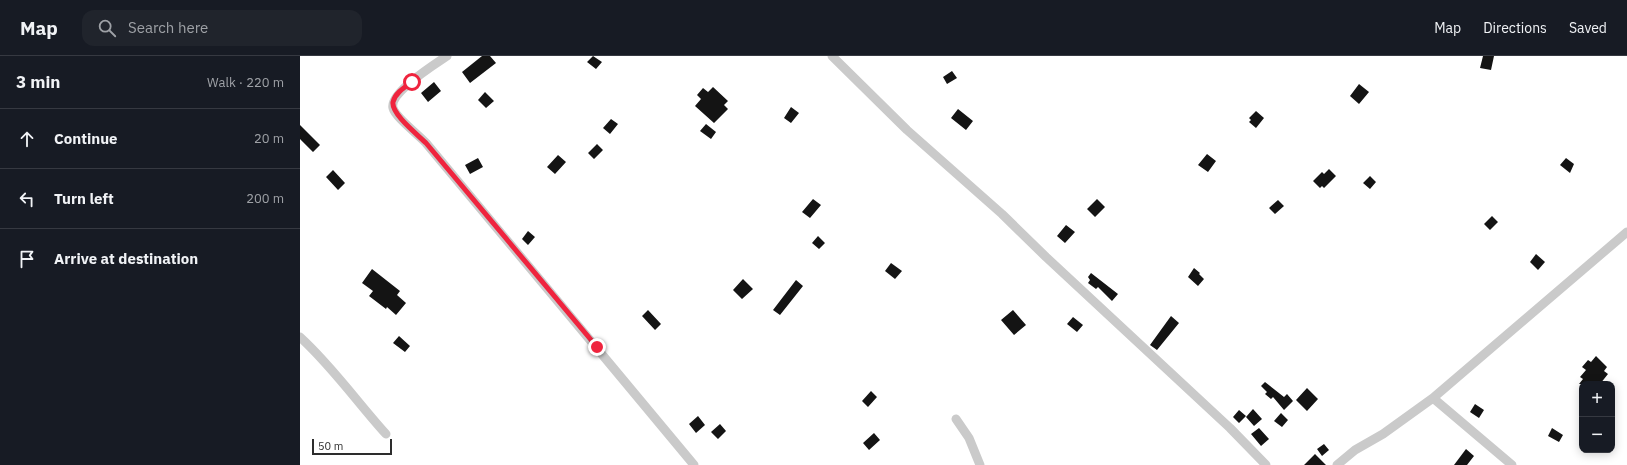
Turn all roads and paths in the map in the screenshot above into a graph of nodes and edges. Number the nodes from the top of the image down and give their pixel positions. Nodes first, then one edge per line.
1 (447, 56) edge
2 (832, 56) edge
3 (1626, 235) edge
4 (300, 337) edge
5 (1434, 398) junction
6 (956, 419) dead end
7 (386, 434) dead end
8 (694, 465) edge
9 (980, 465) edge
10 (1266, 465) edge
11 (1337, 465) edge
12 (1512, 465) edge

1 - 8 street
2 - 10 street
3 - 5 street
4 - 7 street
5 - 11 street
5 - 12 street
6 - 9 street

